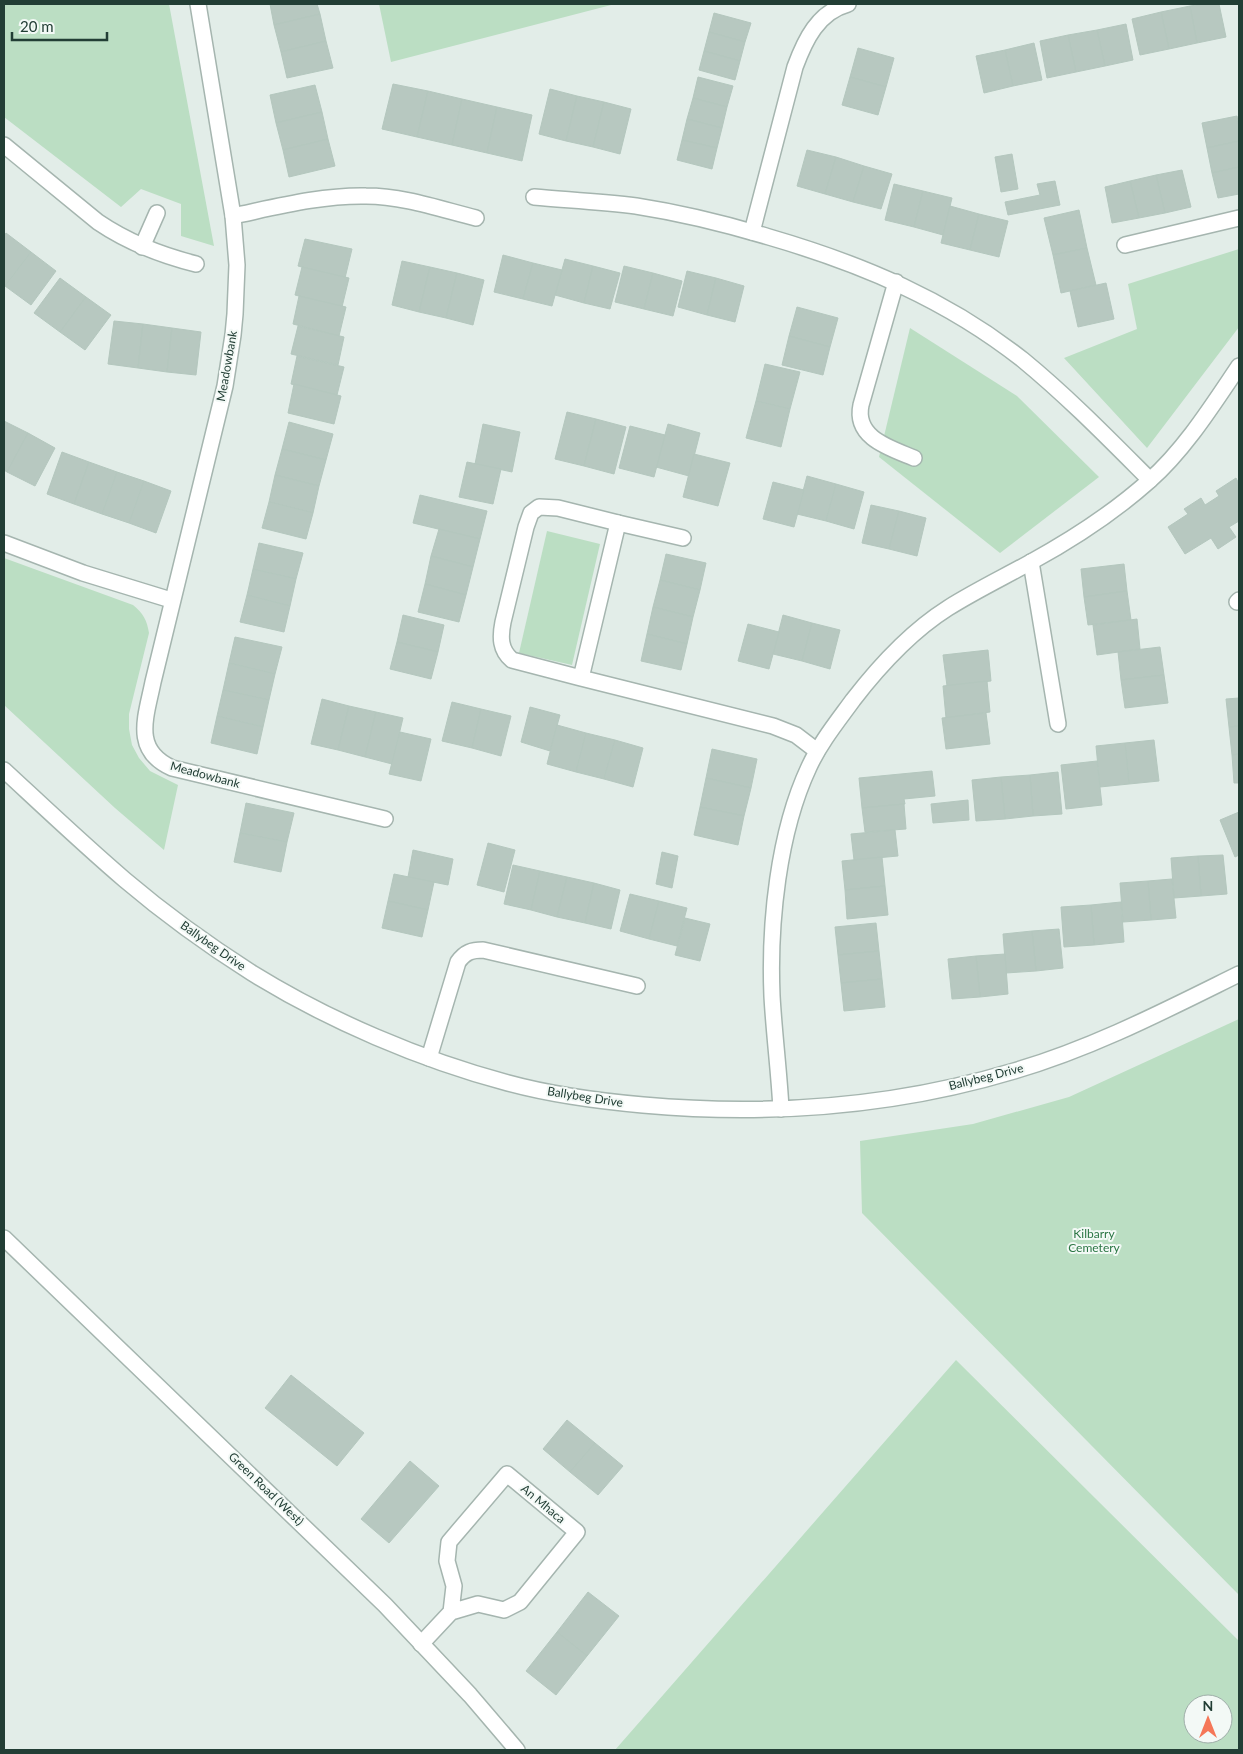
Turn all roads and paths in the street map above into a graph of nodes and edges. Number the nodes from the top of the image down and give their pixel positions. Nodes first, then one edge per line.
1 (198, 4) edge
2 (848, 4) edge
3 (4, 146) edge
4 (534, 197) dead end
5 (157, 213) dead end
6 (233, 216) junction
7 (476, 218) dead end
8 (1239, 218) edge
9 (752, 232) junction
10 (1125, 245) dead end
11 (142, 247) junction
12 (196, 264) dead end
13 (896, 282) junction
14 (1239, 366) edge
15 (914, 458) dead end
16 (1150, 480) junction
17 (618, 522) junction
18 (683, 538) dead end
19 (4, 543) edge
20 (1031, 562) junction
21 (172, 600) junction
22 (581, 678) junction
23 (1058, 724) dead end
24 (817, 751) junction
25 (4, 770) edge
26 (385, 819) dead end
27 (1239, 974) edge
28 (637, 986) dead end
29 (429, 1058) junction
30 (781, 1109) junction
31 (4, 1238) edge
32 (451, 1612) junction
33 (422, 1644) junction
34 (517, 1750) edge

1 - 6 street, Meadowbank
2 - 9 street
3 - 11 street
4 - 9 street
5 - 11 street
6 - 7 street
6 - 21 street, Meadowbank
8 - 10 street
9 - 13 street
11 - 12 street
13 - 15 street
13 - 16 street
14 - 16 street
16 - 20 street
17 - 18 street
17 - 22 street
17 - 22 street
19 - 21 street
20 - 23 street
20 - 24 street
21 - 26 street, Meadowbank
22 - 24 street
24 - 30 street
25 - 29 street, Ballybeg Drive
27 - 30 street, Ballybeg Drive
28 - 29 street
29 - 30 street, Ballybeg Drive
31 - 33 street, Green Road (West)
32 - 32 street, An Mhaca
32 - 33 street
33 - 34 street, Green Road (West)

